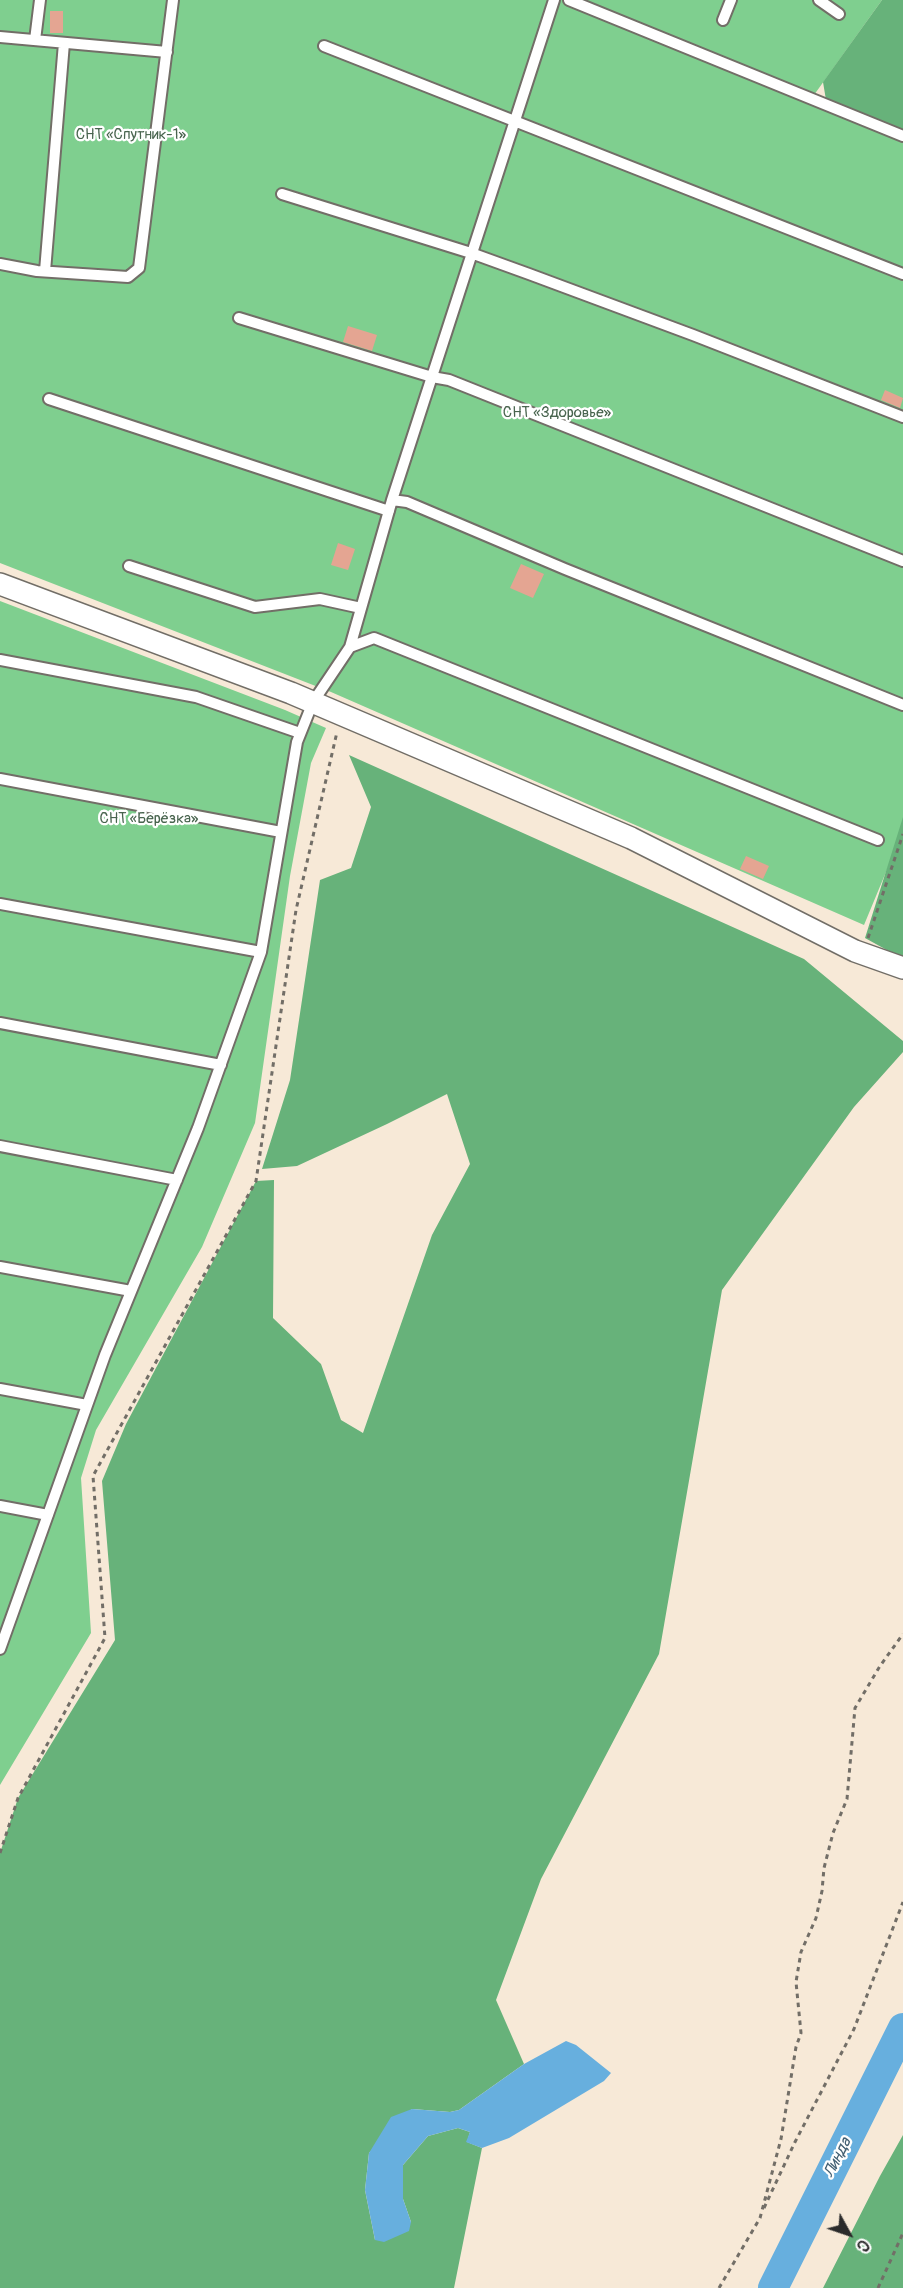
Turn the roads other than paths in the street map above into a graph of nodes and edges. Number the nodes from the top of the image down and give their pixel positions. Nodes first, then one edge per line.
1 (40, 0) edge
2 (173, 0) edge
3 (554, 0) edge
4 (568, 0) edge
5 (731, 0) edge
6 (819, 0) edge
7 (839, 14) dead end
8 (723, 20) dead end
9 (0, 37) edge
10 (36, 40) junction
11 (64, 43) junction
12 (324, 46) dead end
13 (167, 52) junction
14 (513, 122) junction
15 (903, 136) edge
16 (282, 194) dead end
17 (471, 253) junction
18 (0, 264) edge
19 (45, 271) junction
20 (903, 274) edge
21 (239, 318) dead end
22 (432, 377) junction
23 (49, 399) dead end
24 (903, 417) edge
25 (392, 500) junction
26 (388, 511) junction
27 (903, 561) edge
28 (129, 566) dead end
29 (0, 584) edge
30 (361, 608) junction
31 (350, 647) junction
32 (0, 660) edge
33 (313, 702) junction
34 (903, 705) edge
35 (300, 733) junction
36 (0, 779) edge
37 (281, 832) junction
38 (878, 840) dead end
39 (0, 904) edge
40 (261, 952) junction
41 (903, 968) edge
42 (0, 1023) edge
43 (221, 1065) junction
44 (0, 1146) edge
45 (177, 1179) junction
46 (0, 1267) edge
47 (131, 1291) junction
48 (0, 1389) edge
49 (87, 1405) junction
50 (0, 1506) edge
51 (48, 1515) junction
52 (3, 1630) edge
53 (0, 1649) edge

1 - 10 lane
2 - 13 lane
3 - 14 lane
4 - 15 lane
5 - 8 lane
6 - 7 lane
9 - 10 lane
10 - 11 lane
11 - 13 lane
11 - 19 lane
12 - 14 lane
13 - 19 lane
14 - 17 lane
14 - 20 lane
16 - 17 lane
17 - 22 lane
17 - 24 lane
18 - 19 lane
21 - 22 lane
22 - 25 lane
22 - 27 lane
23 - 26 lane
25 - 26 lane
25 - 34 lane
26 - 30 lane
28 - 30 lane
29 - 33 street
30 - 31 lane
31 - 33 lane
31 - 38 lane
32 - 35 lane
33 - 35 lane
33 - 41 street
35 - 37 lane
36 - 37 lane
37 - 40 lane
39 - 40 lane
40 - 43 lane
42 - 43 lane
43 - 45 lane
44 - 45 lane
45 - 47 lane
46 - 47 lane
47 - 49 lane
48 - 49 lane
49 - 51 lane
50 - 51 lane
51 - 52 lane
52 - 53 lane

